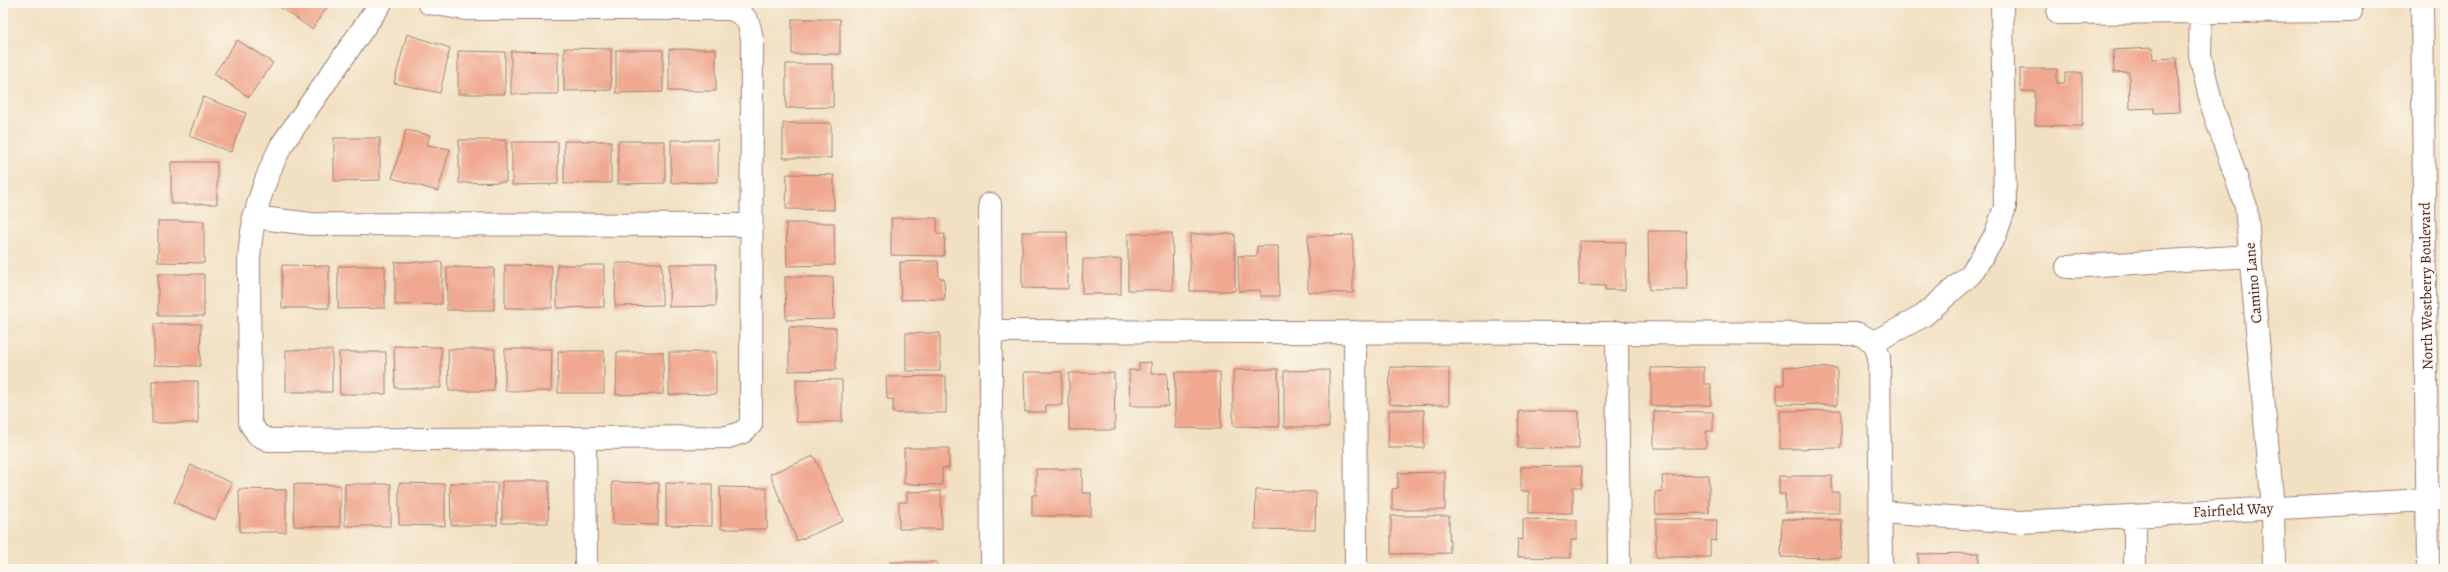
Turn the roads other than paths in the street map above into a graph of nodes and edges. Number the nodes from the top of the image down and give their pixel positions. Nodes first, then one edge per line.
1 (380, 3) edge
2 (429, 3) edge
3 (2002, 3) edge
4 (2422, 3) edge
5 (2200, 7) edge
6 (2351, 11) dead end
7 (2058, 13) dead end
8 (990, 204) dead end
9 (253, 217) junction
10 (751, 225) junction
11 (2251, 256) junction
12 (2067, 267) dead end
13 (990, 331) junction
14 (1355, 332) junction
15 (1617, 332) junction
16 (1874, 342) junction
17 (585, 438) junction
18 (2437, 500) edge
19 (2273, 508) junction
20 (1880, 512) junction
21 (2135, 516) junction
22 (586, 569) edge
23 (992, 569) edge
24 (1356, 569) edge
25 (1619, 569) edge
26 (1881, 569) edge
27 (2135, 569) edge
28 (2274, 569) edge
29 (2428, 569) edge

1 - 9 street
2 - 10 street
3 - 16 street
4 - 18 street, North Westberry Boulevard
5 - 6 street
5 - 7 street
5 - 11 street, Camino Lane
8 - 13 street
9 - 10 street
9 - 17 street
10 - 17 street
11 - 12 street
11 - 19 street, Camino Lane
13 - 14 street
13 - 23 street
14 - 15 street
14 - 24 street
15 - 16 street
15 - 25 street
16 - 20 street
17 - 22 street
18 - 19 street, Fairfield Way
18 - 29 street, North Westberry Boulevard
19 - 21 street, Fairfield Way
19 - 28 street, Camino Lane
20 - 21 street, Fairfield Way
20 - 26 street
21 - 27 street

